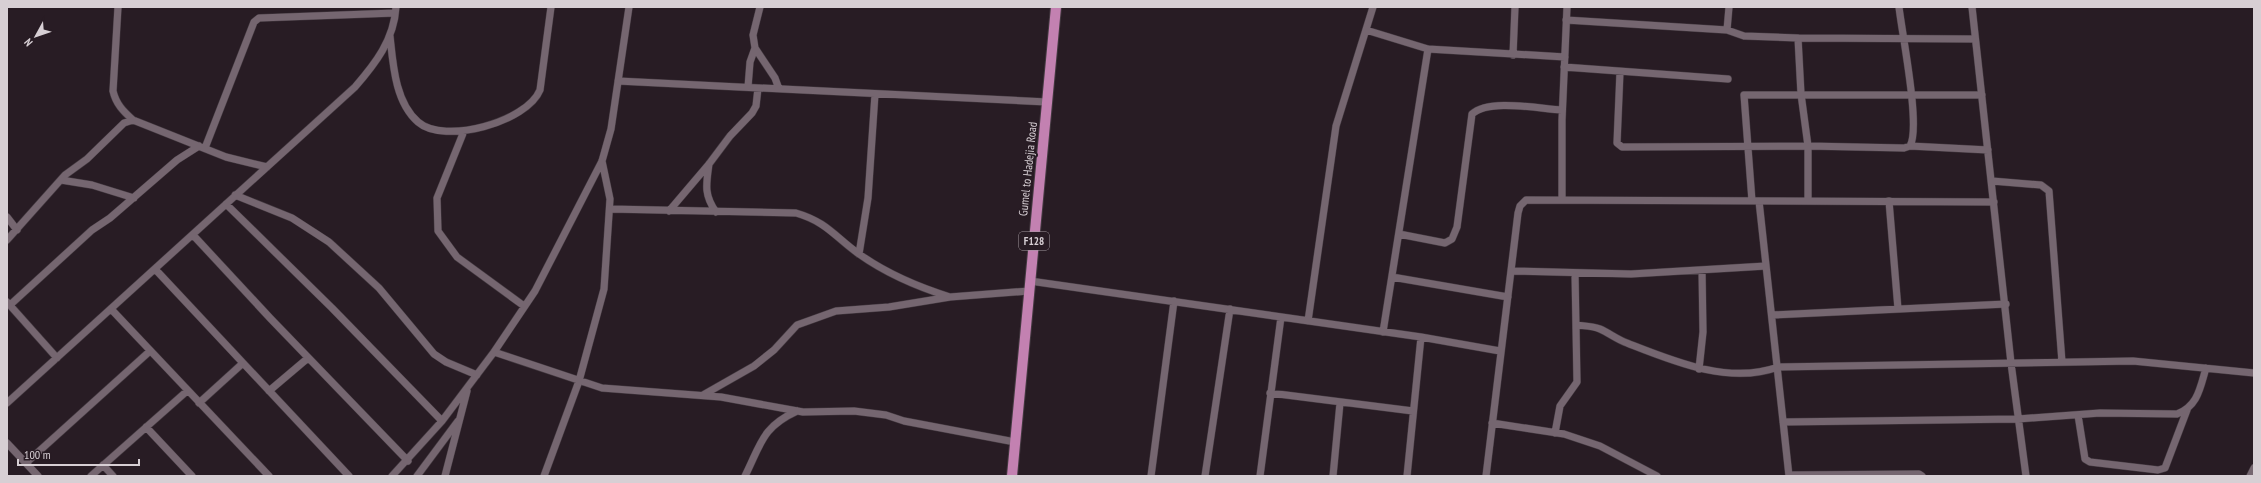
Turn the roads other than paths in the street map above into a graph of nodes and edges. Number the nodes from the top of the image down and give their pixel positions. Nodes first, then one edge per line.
1 (118, 7) edge
2 (551, 7) edge
3 (629, 7) edge
4 (760, 7) edge
5 (1056, 7) edge
6 (1373, 7) edge
7 (1514, 7) edge
8 (1567, 7) edge
9 (1729, 7) edge
10 (1899, 7) edge
11 (1972, 7) edge
12 (396, 10) edge
13 (1566, 20) junction
14 (1366, 30) junction
15 (1728, 30) junction
16 (390, 34) junction
17 (1798, 38) junction
18 (1902, 39) junction
19 (1976, 39) junction
20 (755, 48) junction
21 (1428, 49) junction
22 (1513, 55) junction
23 (1565, 56) junction
24 (1564, 67) junction
25 (1620, 72) junction
26 (1728, 79) dead end
27 (618, 81) junction
28 (748, 87) junction
29 (758, 88) junction
30 (779, 89) junction
31 (875, 94) junction
32 (1801, 94) junction
33 (1910, 94) junction
34 (1982, 95) junction
35 (1047, 102) junction
36 (1562, 110) junction
37 (133, 120) junction
38 (464, 131) junction
39 (1746, 146) junction
40 (1808, 146) junction
41 (1910, 146) junction
42 (202, 147) junction
43 (1988, 150) junction
44 (602, 161) junction
45 (710, 164) junction
46 (267, 167) junction
47 (61, 180) junction
48 (1992, 181) junction
49 (235, 195) junction
50 (134, 198) junction
51 (1562, 200) junction
52 (1755, 201) junction
53 (1808, 201) junction
54 (1889, 201) junction
55 (1994, 202) junction
56 (226, 204) junction
57 (610, 209) junction
58 (670, 211) junction
59 (716, 212) junction
60 (7, 217) edge
61 (17, 230) junction
62 (1399, 234) junction
63 (192, 235) junction
64 (7, 240) edge
65 (859, 254) junction
66 (1766, 266) junction
67 (155, 269) junction
68 (1702, 270) junction
69 (1512, 271) junction
70 (1575, 273) junction
71 (1392, 277) junction
72 (1030, 286) junction
73 (950, 297) junction
74 (1508, 297) junction
75 (1174, 301) junction
76 (9, 304) edge
77 (2006, 304) junction
78 (524, 306) junction
79 (111, 309) junction
80 (1230, 309) junction
81 (1898, 309) junction
82 (1772, 315) junction
83 (1280, 317) junction
84 (1308, 321) junction
85 (1576, 325) junction
86 (1383, 332) junction
87 (1421, 337) junction
88 (150, 351) junction
89 (1500, 351) junction
90 (494, 352) junction
91 (57, 358) junction
92 (308, 358) junction
93 (2062, 362) junction
94 (243, 363) junction
95 (2011, 363) junction
96 (1778, 367) junction
97 (2206, 368) junction
98 (1699, 369) junction
99 (2254, 373) edge
100 (477, 374) junction
101 (579, 381) junction
102 (468, 387) junction
103 (269, 390) junction
104 (187, 391) junction
105 (1270, 393) junction
106 (703, 395) junction
107 (8, 401) edge
108 (199, 403) junction
109 (1340, 403) junction
110 (2187, 410) junction
111 (797, 411) junction
112 (1413, 411) junction
113 (2078, 415) junction
114 (460, 418) junction
115 (2018, 420) junction
116 (442, 421) junction
117 (1783, 422) junction
118 (1492, 423) junction
119 (146, 427) junction
120 (1555, 433) junction
121 (1015, 442) junction
122 (7, 443) edge
123 (408, 461) junction
124 (26, 463) junction
125 (103, 466) junction
126 (2254, 468) edge
127 (1869, 475) edge
128 (38, 476) edge
129 (91, 476) edge
130 (113, 476) edge
131 (192, 476) edge
132 (268, 476) edge
133 (349, 476) edge
134 (392, 476) edge
135 (417, 476) edge
136 (445, 476) edge
137 (544, 476) edge
138 (745, 476) edge
139 (1012, 476) edge
140 (1151, 476) edge
141 (1205, 476) edge
142 (1260, 476) edge
143 (1332, 476) edge
144 (1407, 476) edge
145 (1486, 476) edge
146 (1657, 476) edge
147 (1789, 476) edge
148 (1922, 476) edge
149 (2026, 476) edge
150 (2250, 476) edge

1 - 37 street
2 - 38 street
3 - 27 street
4 - 20 street
5 - 35 main road, Gumel to Hadejia Road / F128
6 - 14 street
7 - 22 street
8 - 13 street
9 - 15 street
10 - 18 street
11 - 19 street
12 - 16 street
12 - 42 street
13 - 15 street
13 - 23 street
14 - 21 street
14 - 84 street
15 - 17 street
16 - 38 street
16 - 46 street
17 - 18 street
17 - 32 street
18 - 19 street
18 - 33 street
19 - 34 street
20 - 28 street
20 - 30 street
21 - 22 street
21 - 62 street
22 - 23 street
23 - 24 street
24 - 25 street
24 - 36 street
25 - 26 street
25 - 39 street
27 - 28 street
27 - 44 street
28 - 29 street
29 - 30 street
29 - 45 street
30 - 31 street
31 - 35 street
31 - 65 street
32 - 33 street
32 - 39 street
32 - 40 street
33 - 34 street
33 - 41 street
34 - 43 street
35 - 72 main road, Gumel to Hadejia Road / F128
36 - 51 street
36 - 62 street
37 - 42 street
37 - 47 street
38 - 78 street
39 - 40 street
39 - 52 street
40 - 41 street
40 - 53 street
41 - 43 street
42 - 46 street
42 - 50 street
43 - 48 street
44 - 57 street
44 - 78 street
45 - 58 street
45 - 59 street
46 - 49 street
47 - 50 street
47 - 61 street
48 - 55 street
48 - 93 street
49 - 56 street
49 - 100 street
50 - 76 street
51 - 52 street
51 - 69 street
52 - 53 street
52 - 66 street
53 - 54 street
54 - 55 street
54 - 81 street
55 - 77 street
56 - 63 street
56 - 116 street
57 - 58 street
57 - 101 street
58 - 59 street
59 - 65 street
60 - 61 street
61 - 64 street
62 - 71 street
63 - 67 street
63 - 92 street
65 - 73 street
66 - 68 street
66 - 82 street
67 - 79 street
67 - 94 street
68 - 70 street
68 - 98 street
69 - 70 street
69 - 74 street
70 - 85 street
71 - 74 street
71 - 86 street
72 - 73 street
72 - 75 street
72 - 121 main road, Gumel to Hadejia Road / F128
73 - 106 street
74 - 89 street
75 - 80 street
75 - 140 street
76 - 91 street
77 - 81 street
77 - 95 street
78 - 90 street
79 - 88 street
79 - 91 street
80 - 83 street
80 - 141 street
81 - 82 street
82 - 96 street
83 - 84 street
83 - 105 street
84 - 86 street
85 - 98 street
85 - 120 street
86 - 87 street
87 - 89 street
87 - 112 street
88 - 104 street
88 - 124 street
89 - 118 street
90 - 100 street
90 - 101 street
91 - 107 street
92 - 103 street
92 - 123 street
93 - 95 street
93 - 97 street
94 - 103 street
94 - 108 street
95 - 96 street
95 - 115 street
96 - 98 street
96 - 117 street
97 - 99 street
97 - 110 street
100 - 102 street
101 - 106 street
101 - 137 street
102 - 114 street
102 - 116 street
103 - 133 street
104 - 108 street
104 - 119 street
105 - 109 street
105 - 142 street
106 - 111 street
108 - 132 street
109 - 112 street
109 - 143 street
110 - 113 street
110 - 113 street
111 - 121 street
111 - 138 street
112 - 144 street
113 - 115 street
114 - 135 street
114 - 136 street
115 - 117 street
115 - 149 street
116 - 123 street
117 - 147 street
118 - 120 street
118 - 145 street
119 - 125 street
119 - 131 street
120 - 146 street
121 - 139 main road, Gumel to Hadejia Road / F128
122 - 124 street
123 - 134 street
124 - 128 street
125 - 129 street
125 - 130 street
126 - 150 street
127 - 147 street
127 - 148 street

